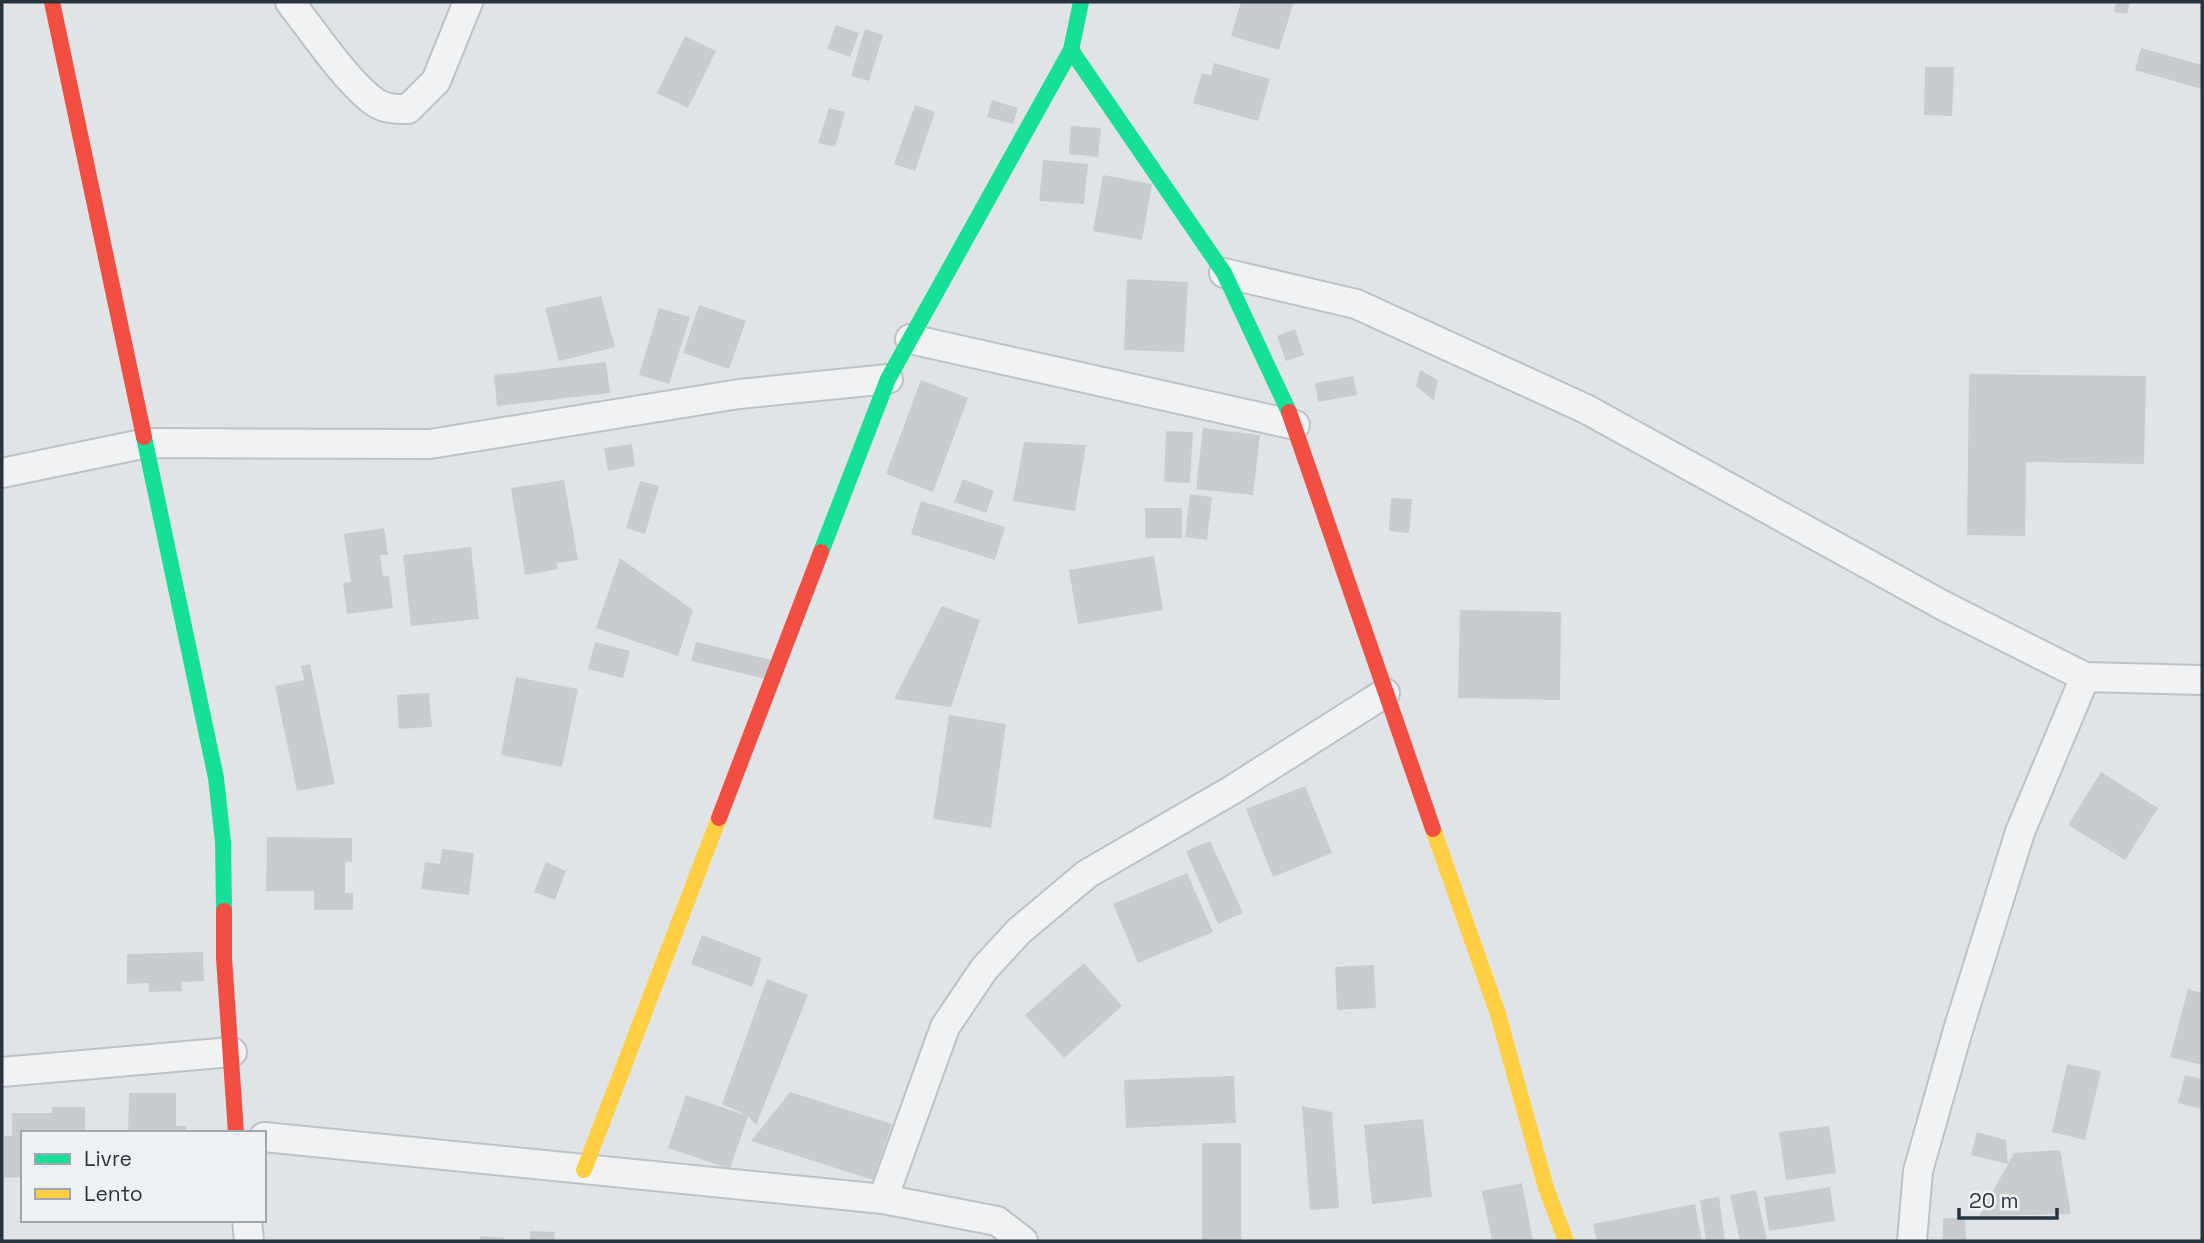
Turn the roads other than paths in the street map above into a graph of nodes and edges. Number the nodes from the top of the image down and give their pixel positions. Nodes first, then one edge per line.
1 (52, 2) edge
2 (290, 2) edge
3 (468, 2) edge
4 (1081, 2) edge
5 (1071, 50) junction
6 (1224, 273) junction
7 (910, 339) junction
8 (888, 379) junction
9 (1295, 425) junction
10 (147, 443) junction
11 (2, 473) edge
12 (2085, 677) junction
13 (2202, 680) edge
14 (1385, 693) junction
15 (232, 1052) junction
16 (2, 1072) edge
17 (236, 1131) edge
18 (266, 1137) edge
19 (584, 1170) junction
20 (883, 1199) junction
21 (247, 1222) edge
22 (249, 1241) edge
23 (1023, 1241) edge
24 (1566, 1241) edge
25 (1912, 1241) edge

1 - 10 street
2 - 3 street
4 - 5 street
5 - 6 street
5 - 7 street
6 - 9 street
6 - 12 street
7 - 8 street
7 - 9 street
8 - 10 street
8 - 19 street
9 - 14 street
10 - 11 street
10 - 15 street
12 - 13 street
12 - 25 street
14 - 20 street
14 - 24 street
15 - 16 street
15 - 17 street
18 - 19 street
19 - 20 street
20 - 23 street
21 - 22 street

